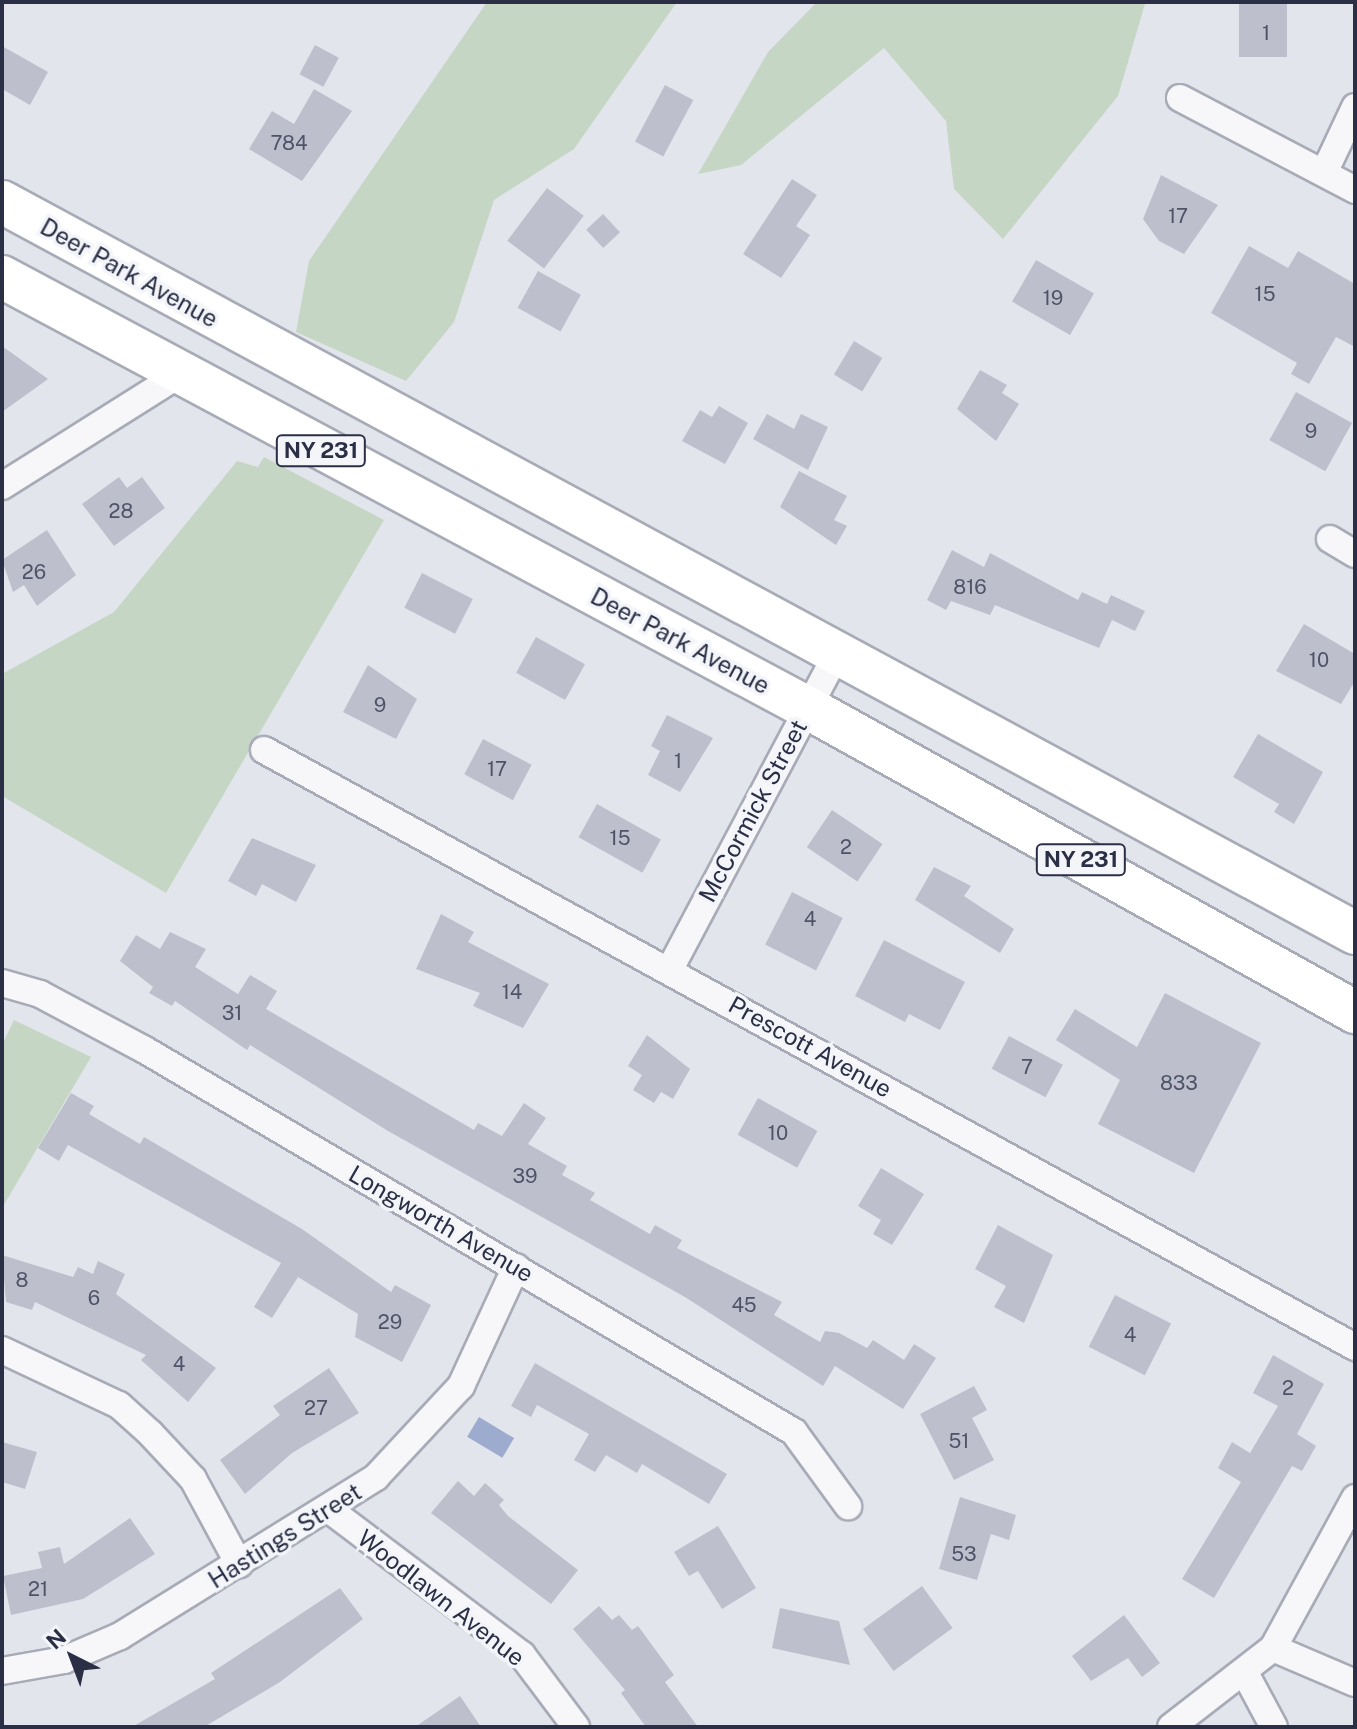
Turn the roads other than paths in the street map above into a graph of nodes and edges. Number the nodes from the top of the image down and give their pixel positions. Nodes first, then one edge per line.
1 (1180, 98) dead end
2 (1355, 107) edge
3 (1324, 173) junction
4 (1355, 190) edge
5 (2, 202) edge
6 (2, 277) edge
7 (178, 375) junction
8 (2, 486) edge
9 (1330, 539) dead end
10 (1355, 554) edge
11 (837, 653) junction
12 (808, 708) junction
13 (264, 750) dead end
14 (1355, 933) edge
15 (670, 969) junction
16 (2, 983) edge
17 (1355, 1012) edge
18 (516, 1267) junction
19 (1355, 1347) edge
20 (2, 1350) edge
21 (1355, 1498) edge
22 (848, 1506) dead end
23 (331, 1511) junction
24 (239, 1564) junction
25 (1273, 1648) junction
26 (2, 1671) edge
27 (1245, 1673) junction
28 (1355, 1683) edge
29 (576, 1727) edge
30 (1171, 1727) edge
31 (1274, 1727) edge

1 - 3 street
2 - 3 street
3 - 4 street
5 - 11 main road, Deer Park Avenue / NY 231
6 - 7 main road, Deer Park Avenue / NY 231
7 - 8 street
7 - 12 main road, Deer Park Avenue / NY 231
9 - 10 street
11 - 12 street, McCormick Street
11 - 14 main road, Deer Park Avenue / NY 231
12 - 15 street, McCormick Street
12 - 17 main road, Deer Park Avenue / NY 231
13 - 15 street, Prescott Avenue
15 - 19 street, Prescott Avenue
16 - 18 street, Longworth Avenue
18 - 22 street, Longworth Avenue
18 - 23 street, Hastings Street
20 - 24 street
21 - 25 street
23 - 24 street, Hastings Street
23 - 29 street, Woodlawn Avenue
24 - 26 street, Hastings Street
25 - 27 street
25 - 28 street
27 - 30 street
27 - 31 street

